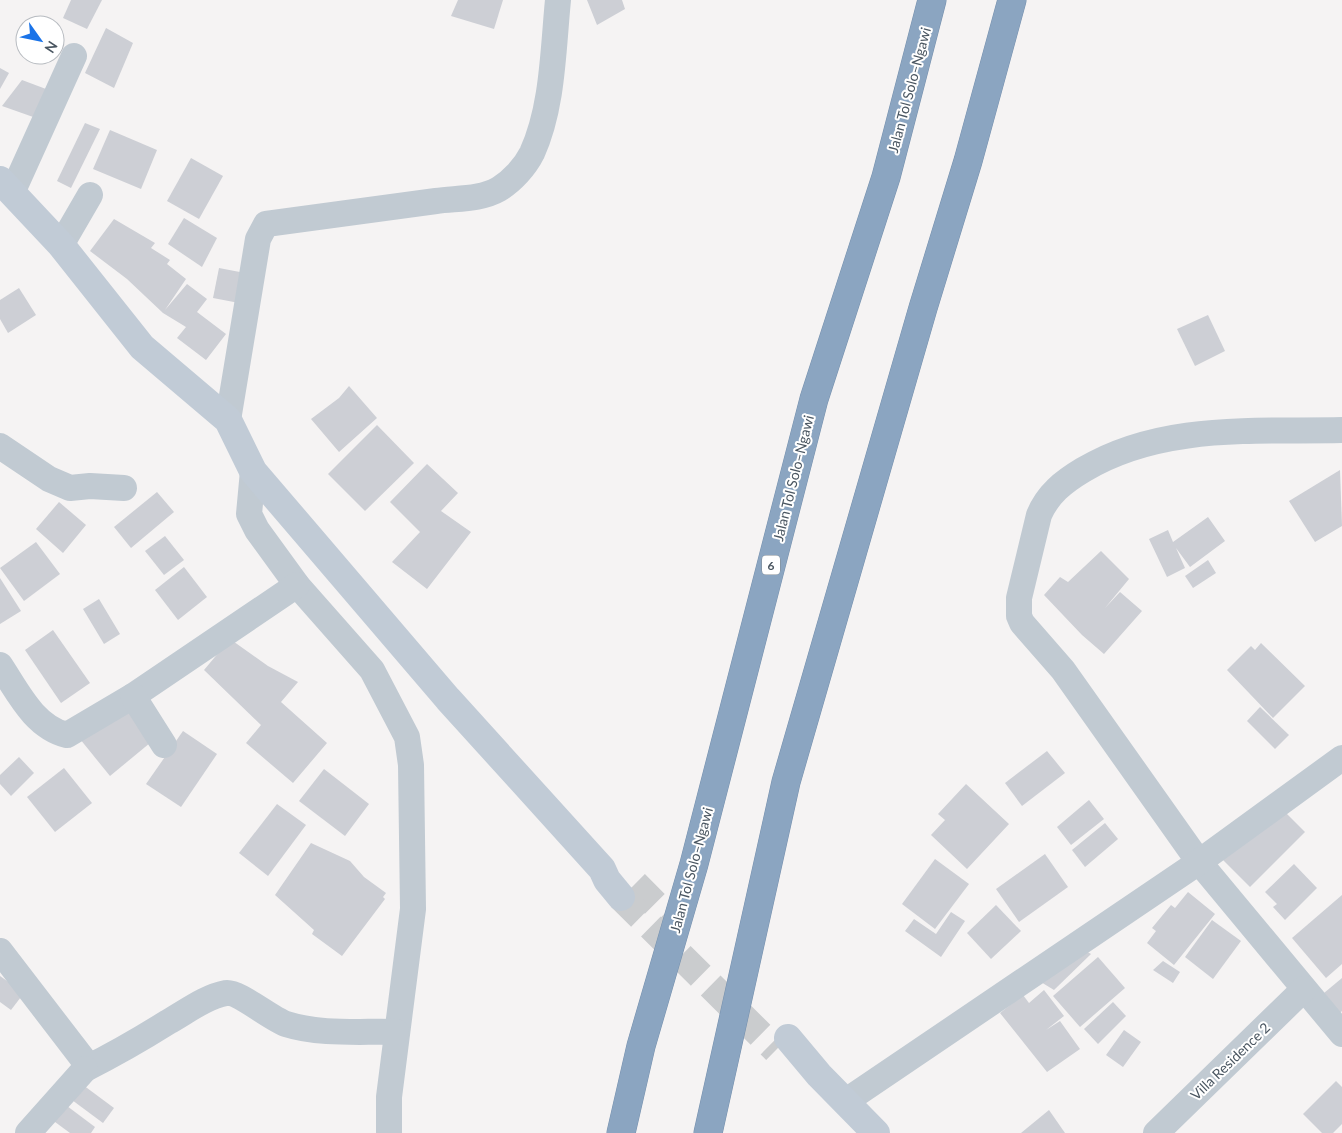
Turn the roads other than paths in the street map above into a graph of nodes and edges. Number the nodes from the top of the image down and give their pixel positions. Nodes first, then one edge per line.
1 (558, 0) edge
2 (932, 0) edge
3 (1012, 0) edge
4 (74, 56) dead end
5 (6, 187) edge
6 (90, 195) dead end
7 (61, 245) junction
8 (228, 420) junction
9 (1342, 430) edge
10 (0, 446) edge
11 (254, 472) junction
12 (124, 488) dead end
13 (297, 585) junction
14 (0, 665) edge
15 (133, 696) junction
16 (164, 745) dead end
17 (1342, 758) edge
18 (1199, 862) junction
19 (628, 891) tunnel mouth
20 (0, 951) edge
21 (1304, 988) junction
22 (396, 1032) junction
23 (1342, 1034) edge
24 (782, 1044) tunnel mouth
25 (85, 1069) junction
26 (846, 1101) junction
27 (28, 1133) edge
28 (389, 1133) edge
29 (621, 1133) edge
30 (708, 1133) edge
31 (876, 1133) edge
32 (1156, 1133) edge

1 - 8 street
2 - 29 highway, Jalan Tol Solo–Ngawi / 6
3 - 30 highway
4 - 5 street
5 - 7 street
6 - 7 street
7 - 8 street
8 - 11 street
9 - 18 street
10 - 12 street
11 - 13 street
11 - 19 street
13 - 15 street
13 - 22 street
14 - 15 street
15 - 16 street
17 - 18 street
18 - 21 street
18 - 26 street
20 - 25 street
21 - 23 street
21 - 32 street, Villa Residence 2
22 - 25 street
22 - 28 street
24 - 26 street
25 - 27 street
26 - 31 street

